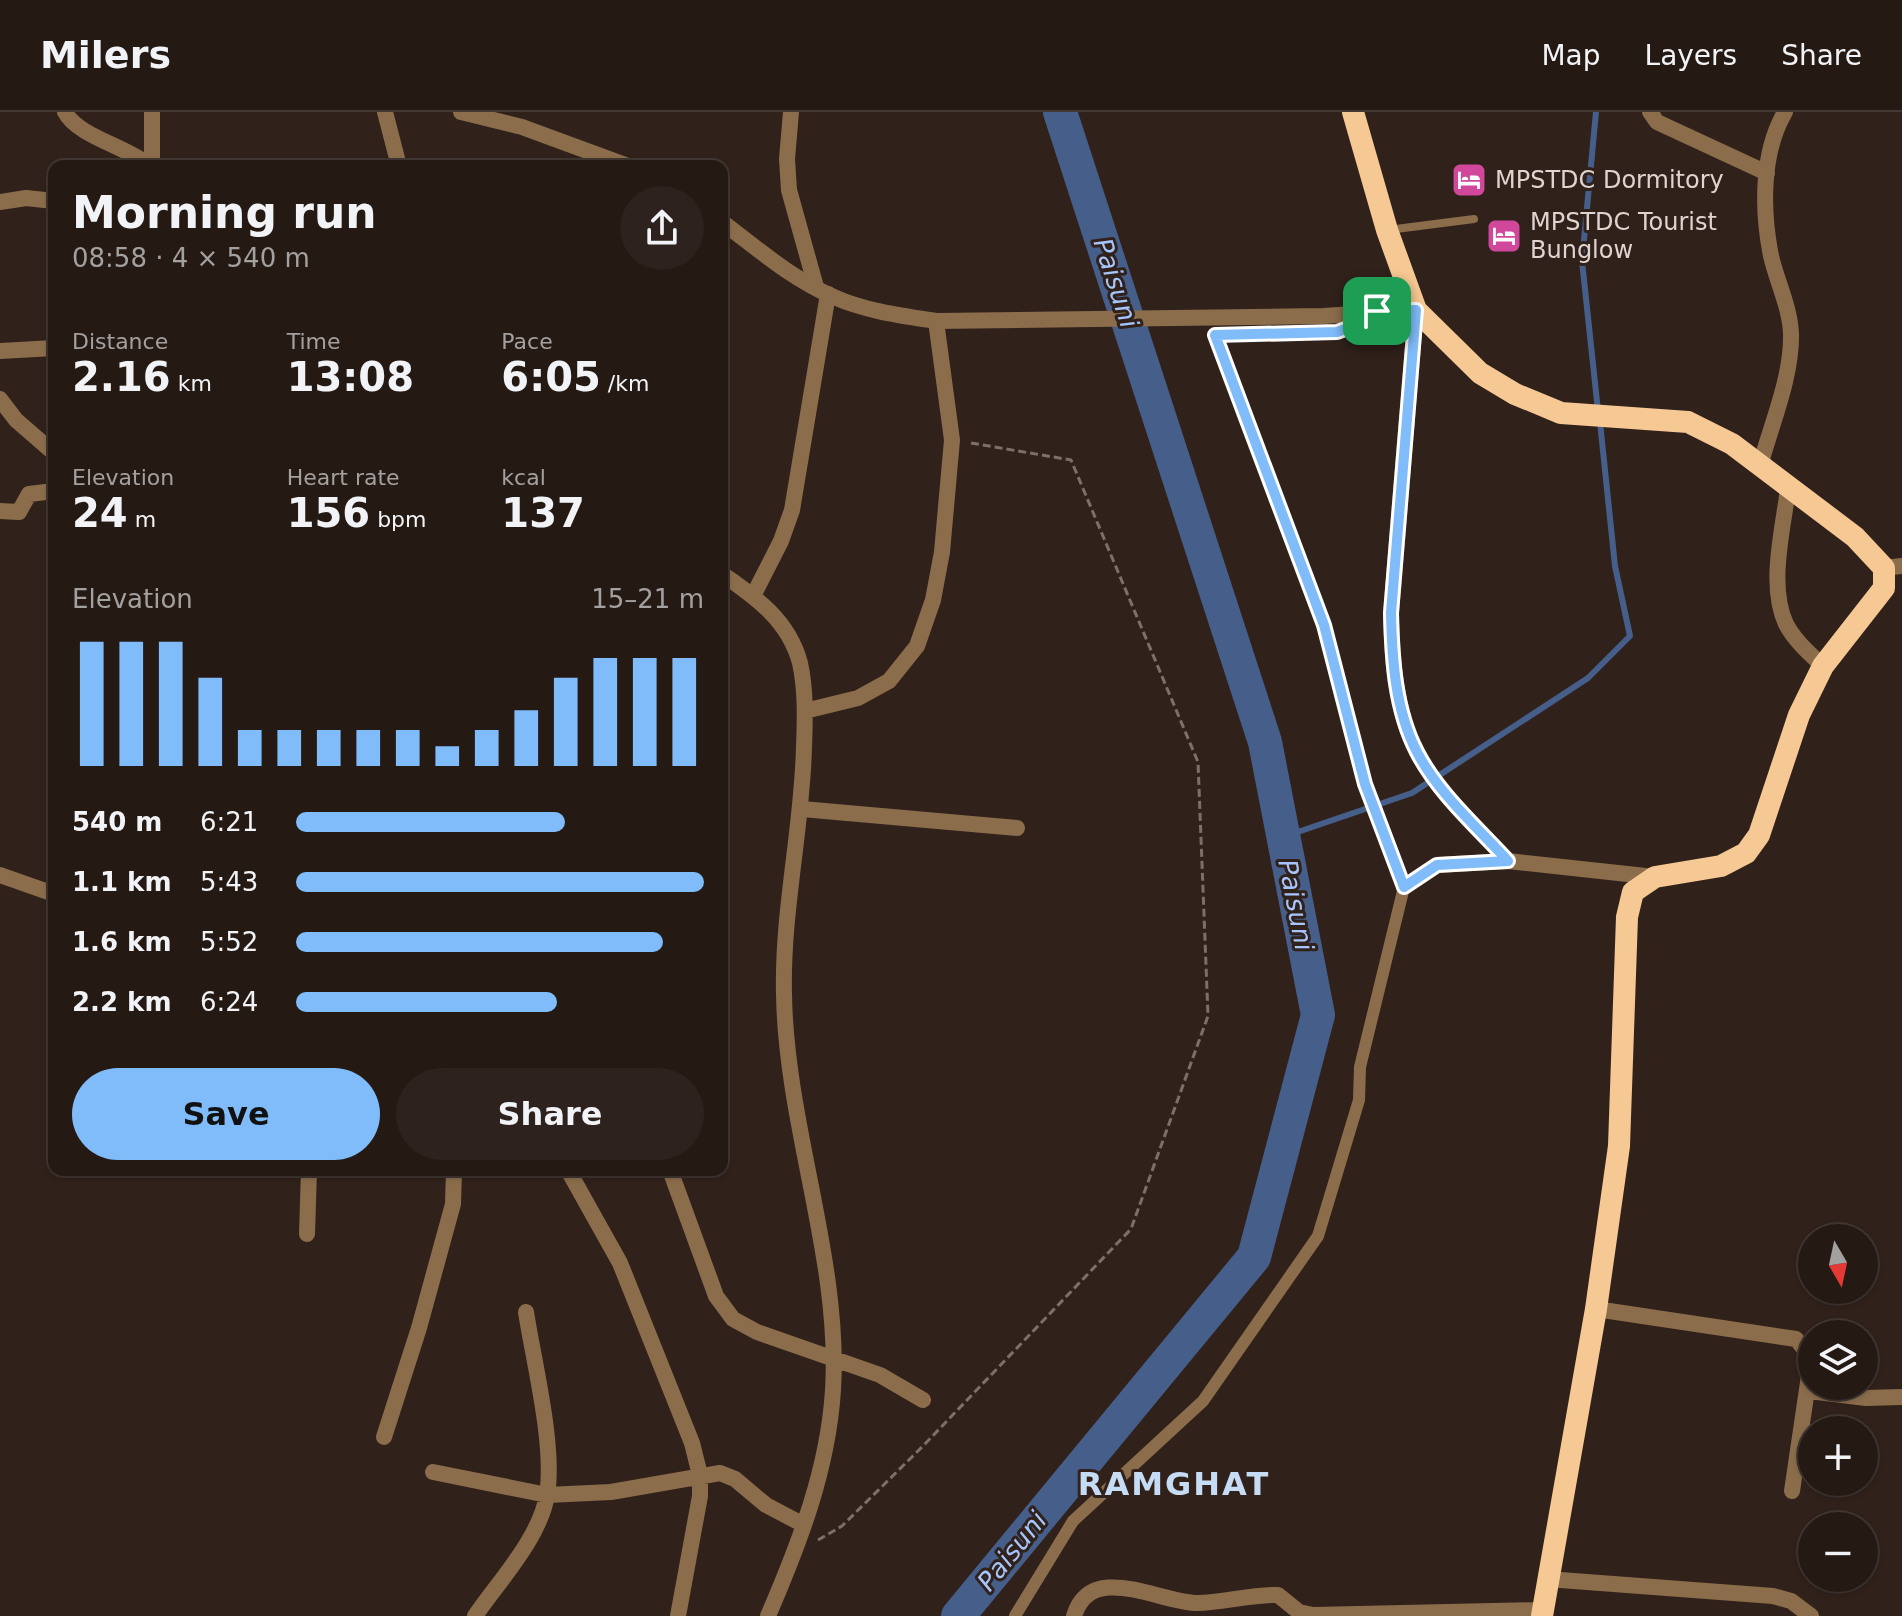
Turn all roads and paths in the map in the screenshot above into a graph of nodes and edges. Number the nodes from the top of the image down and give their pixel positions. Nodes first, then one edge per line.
1 (65, 112) edge
2 (152, 112) edge
3 (385, 112) edge
4 (461, 112) edge
5 (791, 112) edge
6 (1353, 112) edge
7 (1650, 112) edge
8 (1785, 112) edge
9 (144, 160) edge
10 (151, 160) edge
11 (397, 160) edge
12 (612, 160) edge
13 (1767, 173) junction
14 (48, 200) edge
15 (0, 202) edge
16 (1474, 219) dead end
17 (728, 227) edge
18 (1387, 230) junction
19 (822, 291) junction
20 (1416, 310) junction
21 (936, 321) junction
22 (1231, 335) dead end
23 (48, 348) edge
24 (0, 351) edge
25 (0, 399) edge
26 (8, 420) edge
27 (952, 440) junction
28 (48, 449) edge
29 (1760, 466) junction
30 (1788, 489) junction
31 (48, 492) edge
32 (0, 511) edge
33 (1893, 577) edge
34 (728, 578) edge
35 (753, 596) junction
36 (1823, 666) junction
37 (805, 711) junction
38 (802, 809) junction
39 (1017, 828) dead end
40 (1508, 861) junction
41 (0, 875) edge
42 (1655, 877) junction
43 (1404, 887) junction
44 (48, 892) edge
45 (309, 1176) edge
46 (454, 1176) edge
47 (571, 1176) edge
48 (672, 1176) edge
49 (307, 1234) dead end
50 (1596, 1309) junction
51 (526, 1312) dead end
52 (1798, 1341) edge
53 (833, 1360) junction
54 (1902, 1397) edge
55 (1878, 1398) edge
56 (923, 1400) dead end
57 (1807, 1400) edge
58 (384, 1437) dead end
59 (433, 1472) dead end
60 (700, 1475) junction
61 (1792, 1491) dead end
62 (547, 1495) junction
63 (804, 1525) junction
64 (794, 1554) junction
65 (1547, 1579) junction
66 (1542, 1613) edge
67 (475, 1616) edge
68 (678, 1616) edge
69 (768, 1616) edge
70 (1015, 1616) edge
71 (1074, 1616) edge
72 (1811, 1616) edge

1 - 9 street
2 - 10 street
3 - 11 street
4 - 12 street
5 - 19 street
6 - 18 highway
7 - 13 street
8 - 13 street
13 - 29 street
14 - 15 street
16 - 18 lane
17 - 19 street
18 - 20 highway
19 - 21 street
19 - 35 street
20 - 21 street
20 - 29 highway
20 - 40 street
21 - 27 street
22 - 43 path
23 - 24 street
25 - 26 street
26 - 28 street
27 - 37 street
27 - 64 path
29 - 30 highway
30 - 33 highway
30 - 36 street
31 - 32 street
33 - 36 highway
34 - 35 street
35 - 37 street
36 - 42 highway
37 - 38 street
38 - 39 street
38 - 53 street
40 - 42 street
40 - 43 street
41 - 44 street
42 - 50 highway
43 - 70 street
45 - 49 street
46 - 58 street
47 - 60 street
48 - 53 street
50 - 52 street
50 - 65 highway
51 - 62 street
53 - 56 street
53 - 63 street
54 - 55 street
57 - 61 street
59 - 62 street
60 - 62 street
60 - 63 street
60 - 68 street
62 - 67 street
63 - 64 street
64 - 69 street
65 - 66 highway
65 - 72 street
66 - 71 street

